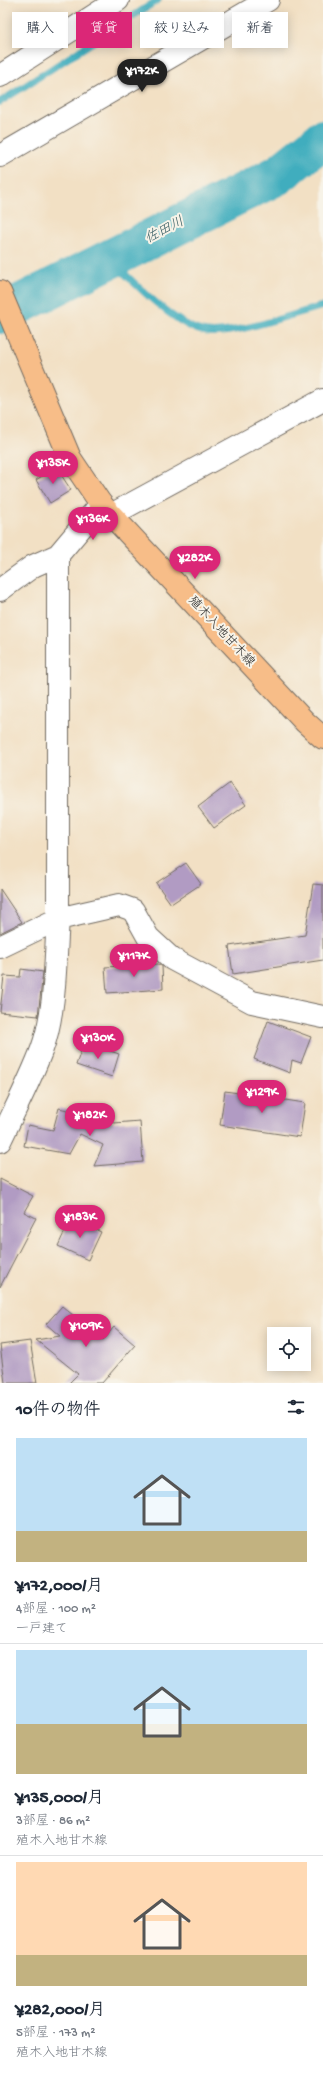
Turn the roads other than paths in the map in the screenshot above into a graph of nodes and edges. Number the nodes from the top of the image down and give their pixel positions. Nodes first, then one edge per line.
1 (118, 0) edge
2 (268, 0) edge
3 (0, 76) edge
4 (0, 156) edge
5 (0, 292) edge
6 (323, 400) edge
7 (106, 510) junction
8 (58, 555) junction
9 (33, 566) junction
10 (0, 580) edge
11 (0, 590) edge
12 (323, 738) edge
13 (58, 919) junction
14 (0, 947) edge
15 (323, 1017) edge
16 (0, 1142) edge

1 - 3 street
2 - 4 street
5 - 7 main road, 殖木入地甘木線
6 - 7 street
7 - 8 street
7 - 12 main road, 殖木入地甘木線
8 - 9 street
8 - 13 street
9 - 10 street
9 - 11 street
13 - 14 street
13 - 15 street
13 - 16 street

